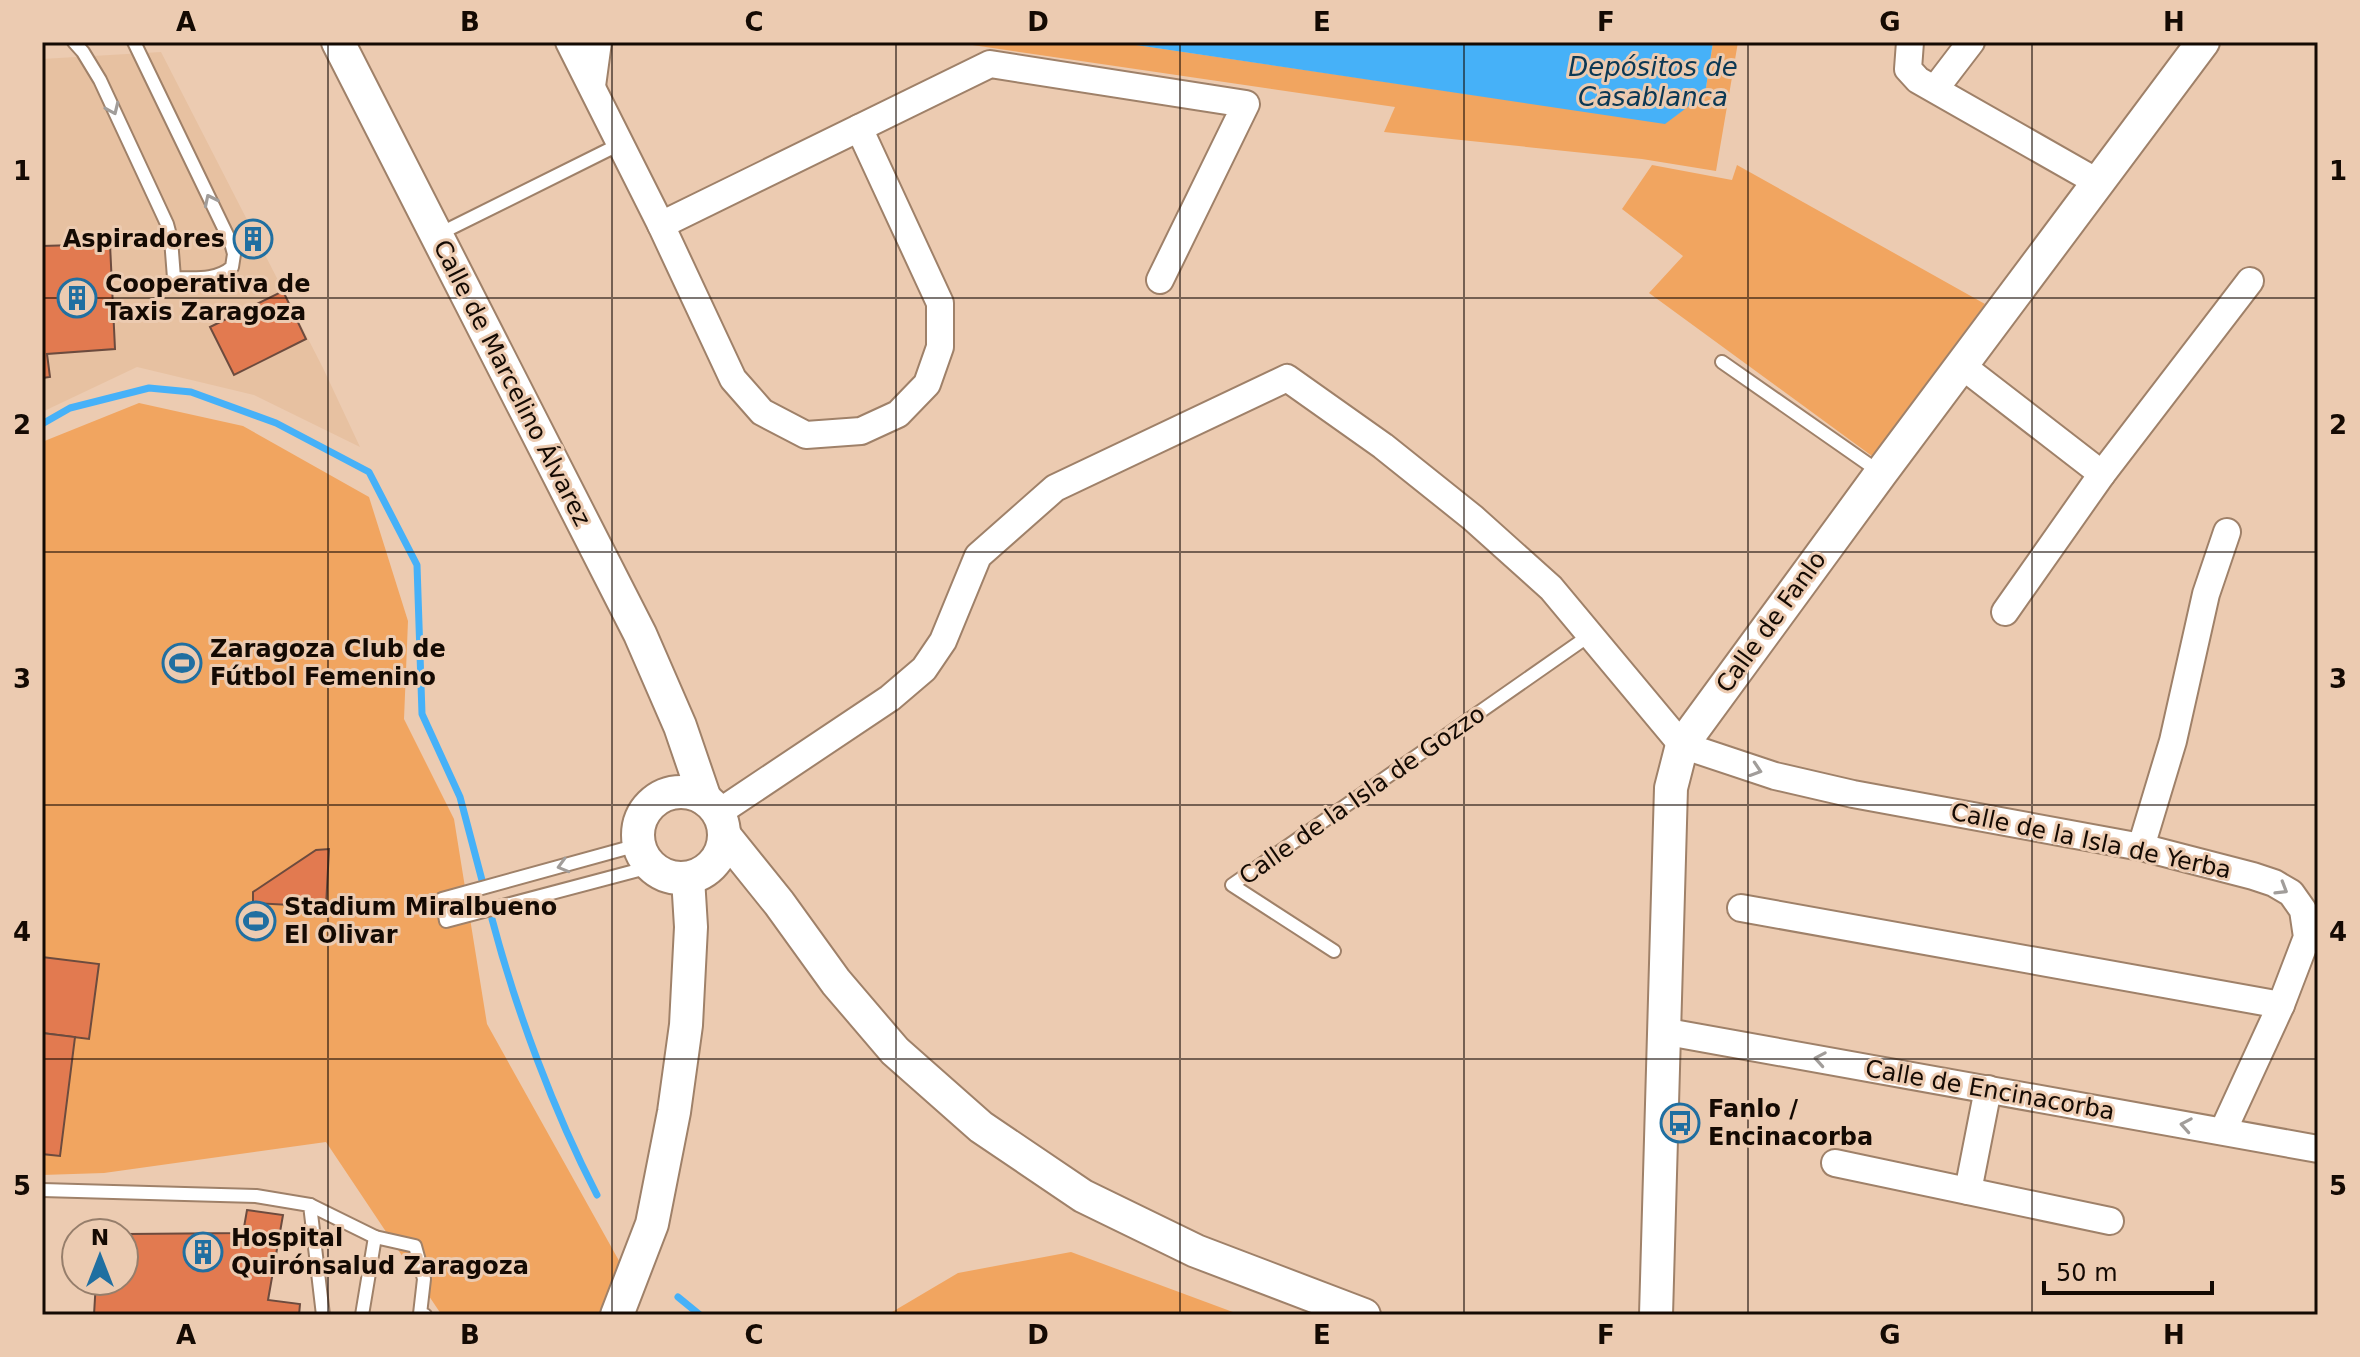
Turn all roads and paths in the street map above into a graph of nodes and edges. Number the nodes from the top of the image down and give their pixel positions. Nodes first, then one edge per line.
1 (74, 42) edge
2 (134, 42) edge
3 (338, 42) edge
4 (569, 42) edge
5 (598, 42) edge
6 (1910, 42) edge
7 (1971, 42) edge
8 (2203, 42) edge
9 (592, 86) junction
10 (1935, 89) junction
11 (859, 128) junction
12 (620, 144) junction
13 (2099, 183) junction
14 (661, 225) junction
15 (437, 235) junction
16 (1160, 280) dead end
17 (2250, 281) dead end
18 (1722, 362) dead end
19 (1961, 365) junction
20 (1881, 473) junction
21 (2102, 474) junction
22 (2227, 532) dead end
23 (2005, 612) dead end
24 (1590, 635) junction
25 (1682, 745) junction
26 (704, 830) junction
27 (2141, 847) junction
28 (644, 856) junction
29 (1741, 908) dead end
30 (1334, 951) dead end
31 (2281, 1005) junction
32 (1662, 1031) junction
33 (1988, 1089) junction
34 (2223, 1131) junction
35 (2318, 1149) edge
36 (1835, 1163) dead end
37 (42, 1190) edge
38 (1968, 1191) junction
39 (310, 1205) junction
40 (2110, 1221) dead end
41 (375, 1237) junction
42 (323, 1315) edge
43 (362, 1315) edge
44 (425, 1315) edge
45 (617, 1315) edge
46 (1364, 1315) edge
47 (1656, 1315) edge

1 -> 2 lane
3 - 15 street, Calle de Marcelino Álvarez
4 - 9 street
5 - 9 street
6 - 10 street
7 - 10 street
8 - 13 street, Calle de Fanlo
9 - 12 street
10 - 13 street
11 - 14 street
11 - 14 street
11 - 16 street
12 - 14 street
12 - 15 lane
13 - 19 street, Calle de Fanlo
15 - 26 street, Calle de Marcelino Álvarez
17 - 21 street
18 - 20 lane
19 - 20 street, Calle de Fanlo
19 - 21 street
20 - 25 street, Calle de Fanlo
21 - 23 street
22 - 27 street
24 - 25 street
24 - 26 street
24 - 30 lane, Calle de la Isla de Gozzo
25 -> 27 street, Calle de la Isla de Yerba
25 - 32 street, Calle de Fanlo
26 - 28 street
26 - 28 street
26 - 45 street, Calle de Marcelino Álvarez
26 - 46 street
27 -> 31 street, Calle de la Isla de Yerba
28 -> 28 lane
29 - 31 street
31 - 34 street, Calle de la Isla de Yerba
33 -> 32 street, Calle de Encinacorba
32 - 47 street, Calle de Fanlo
34 -> 33 street, Calle de Encinacorba
33 - 38 street
34 - 35 street, Calle de Encinacorba
36 - 38 street
37 - 39 lane
38 - 40 street
39 - 41 lane
39 - 42 lane
41 - 43 lane
41 - 44 lane

